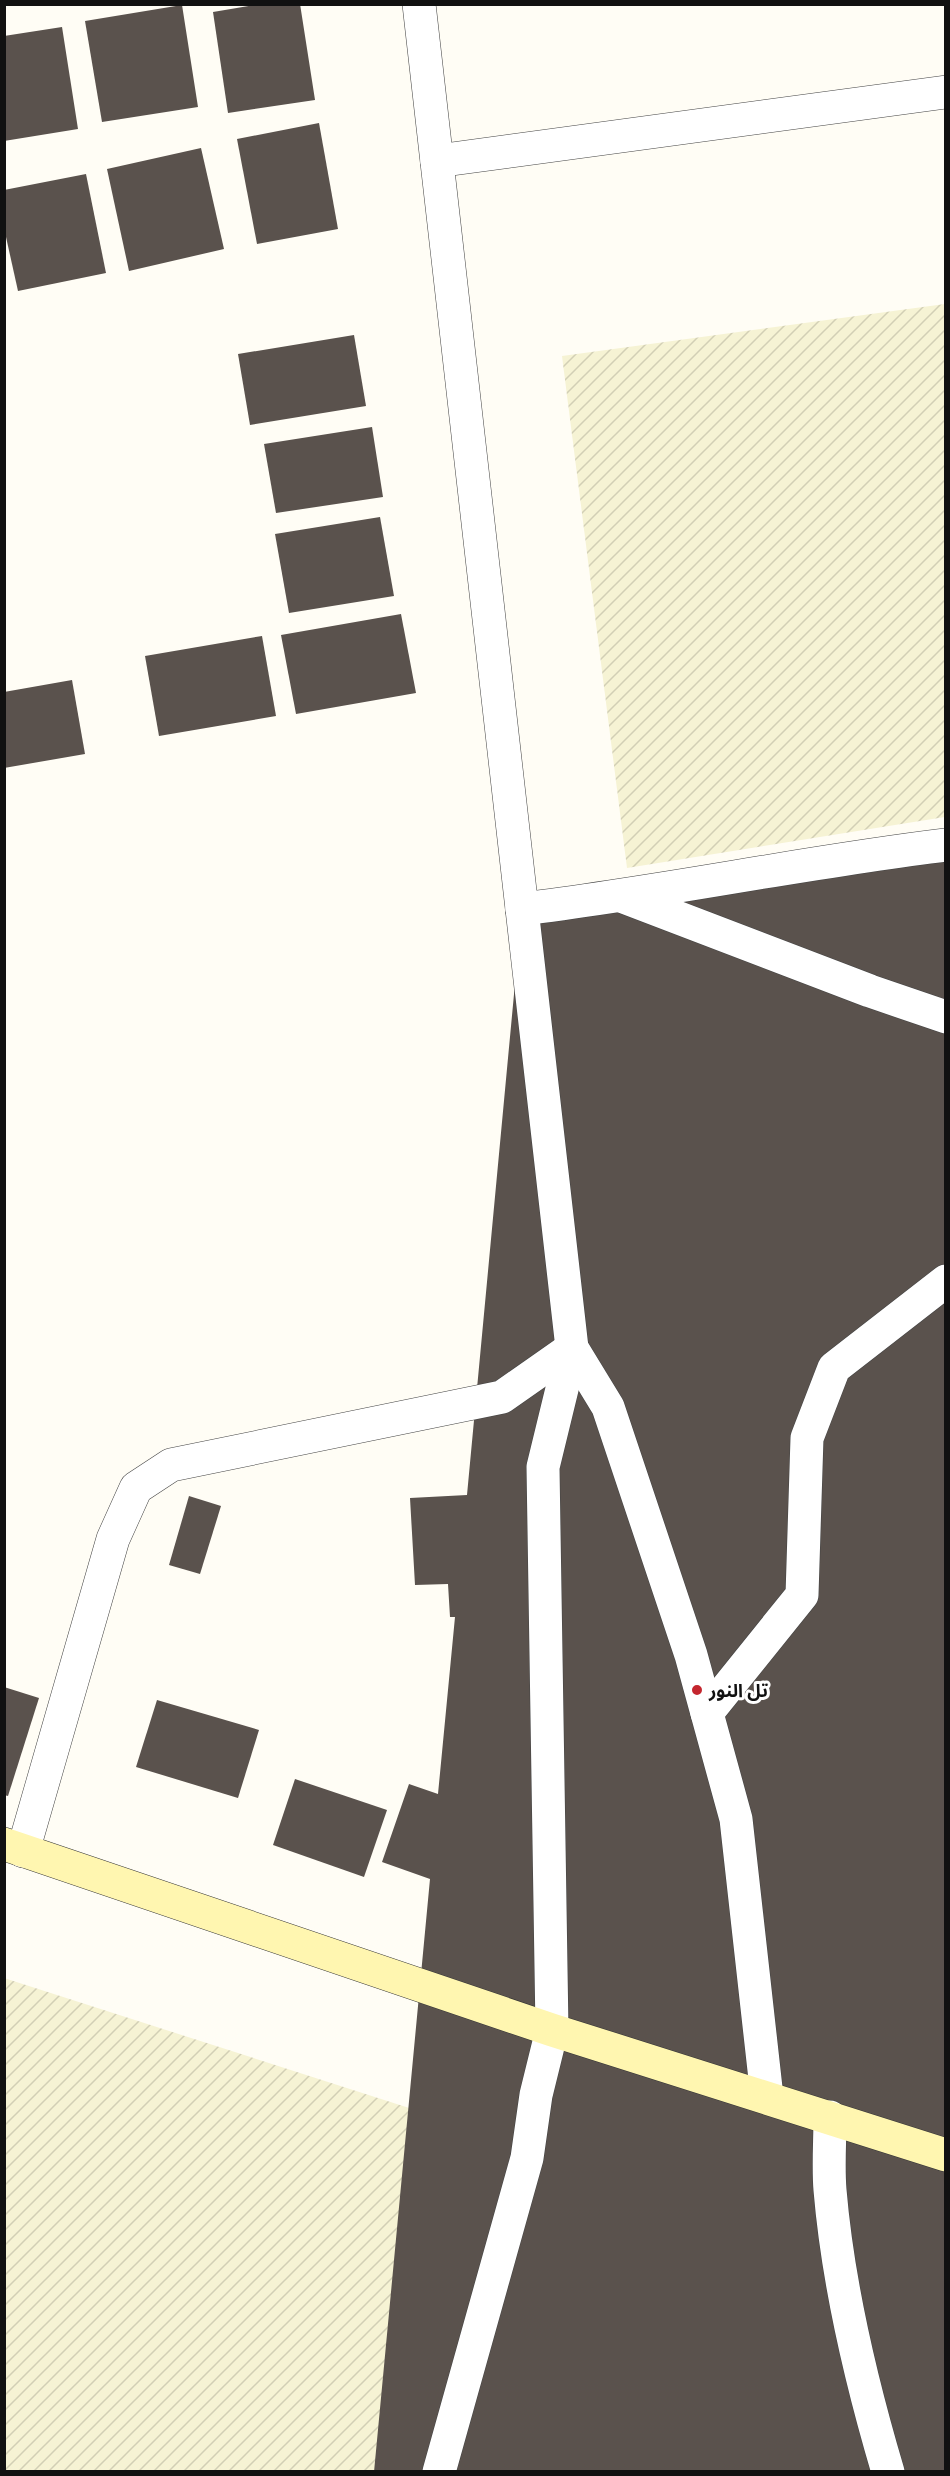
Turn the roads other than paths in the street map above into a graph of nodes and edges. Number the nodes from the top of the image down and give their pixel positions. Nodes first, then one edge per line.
1 (419, 4) edge
2 (945, 92) edge
3 (437, 161) junction
4 (945, 844) edge
5 (622, 897) junction
6 (522, 909) junction
7 (945, 1017) edge
8 (945, 1281) edge
9 (572, 1348) junction
10 (707, 1713) junction
11 (14, 1847) edge
12 (552, 2030) junction
13 (767, 2097) junction
14 (830, 2118) junction
15 (945, 2155) edge
16 (439, 2472) edge
17 (888, 2472) edge

1 - 3 street
2 - 3 street
3 - 6 street
4 - 5 street
5 - 6 street
5 - 7 street
6 - 9 street
8 - 10 street
9 - 10 street
9 - 11 street
9 - 12 street
10 - 13 street
11 - 12 street
12 - 13 street
12 - 16 street
13 - 14 street
14 - 15 street
14 - 17 street

